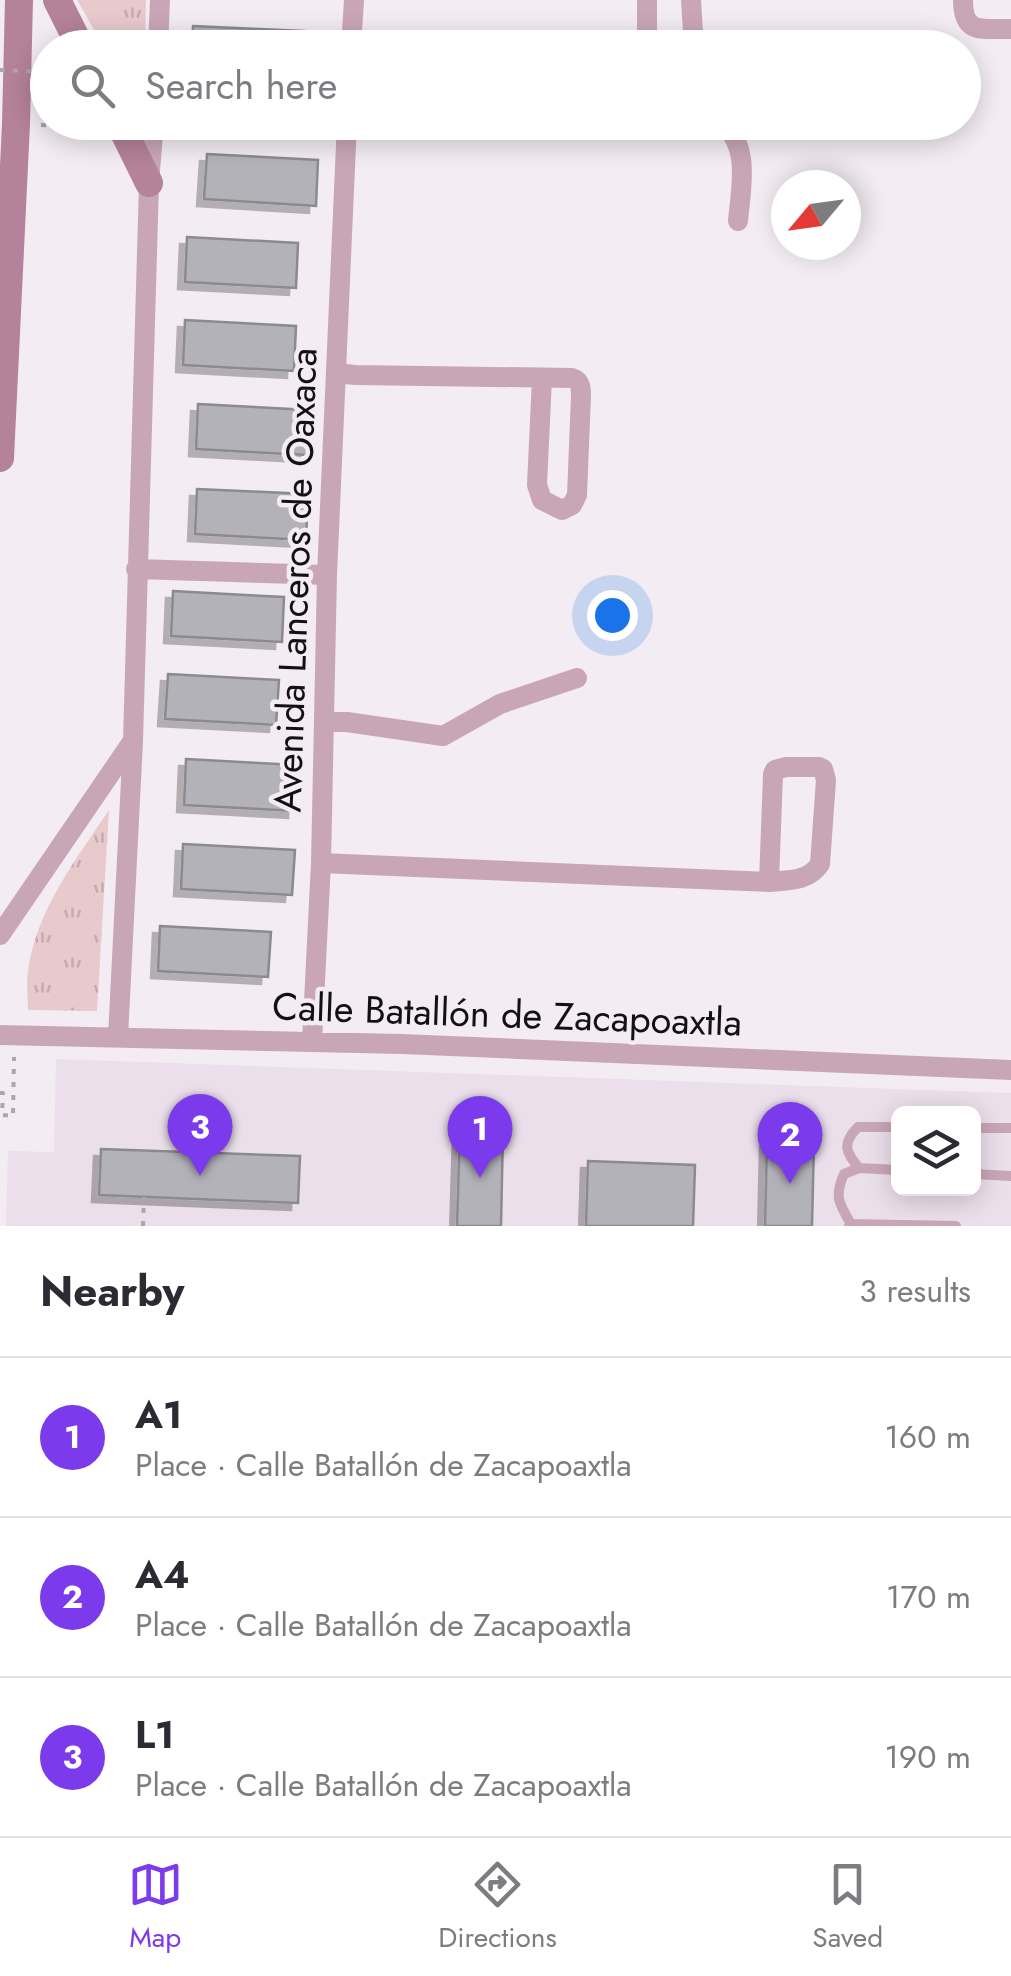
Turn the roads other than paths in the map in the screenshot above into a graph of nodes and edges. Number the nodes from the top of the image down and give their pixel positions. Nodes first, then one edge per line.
1 (19, 0) edge
2 (58, 0) edge
3 (160, 0) edge
4 (354, 0) edge
5 (647, 0) edge
6 (691, 0) edge
7 (964, 0) edge
8 (1011, 29) edge
9 (72, 30) edge
10 (159, 30) edge
11 (352, 30) edge
12 (647, 30) edge
13 (693, 30) edge
14 (127, 140) edge
15 (153, 140) edge
16 (346, 140) edge
17 (736, 140) edge
18 (149, 183) junction
19 (738, 221) dead end
20 (338, 373) junction
21 (542, 378) junction
22 (0, 458) edge
23 (136, 569) junction
24 (327, 574) junction
25 (577, 678) dead end
26 (325, 722) junction
27 (133, 741) junction
28 (320, 863) junction
29 (769, 882) junction
30 (0, 934) edge
31 (0, 1035) edge
32 (118, 1036) junction
33 (312, 1041) junction
34 (1011, 1070) edge
35 (891, 1127) edge
36 (981, 1128) edge
37 (1011, 1128) edge
38 (859, 1168) junction
39 (891, 1170) edge
40 (981, 1174) edge
41 (1011, 1176) edge
42 (850, 1225) edge
43 (956, 1226) edge

1 - 22 main road
2 - 9 main road
3 - 10 street
4 - 11 street
5 - 12 street
6 - 13 street
7 - 8 street
14 - 18 main road
15 - 18 street
16 - 20 street, Avenida Lanceros de Oaxaca
17 - 19 street
18 - 23 street
20 - 21 street
20 - 24 street, Avenida Lanceros de Oaxaca
21 - 21 street
23 - 24 street
23 - 27 street
24 - 26 street, Avenida Lanceros de Oaxaca
25 - 26 street
26 - 28 street, Avenida Lanceros de Oaxaca
27 - 30 street
27 - 32 street
28 - 29 street
28 - 33 street, Avenida Lanceros de Oaxaca
29 - 29 street
31 - 32 street, Calle Batallón de Zacapoaxtla
32 - 33 street, Calle Batallón de Zacapoaxtla
33 - 34 street, Calle Batallón de Zacapoaxtla
35 - 38 lane
36 - 37 lane
38 - 39 lane
38 - 42 lane
40 - 41 lane
42 - 43 lane

